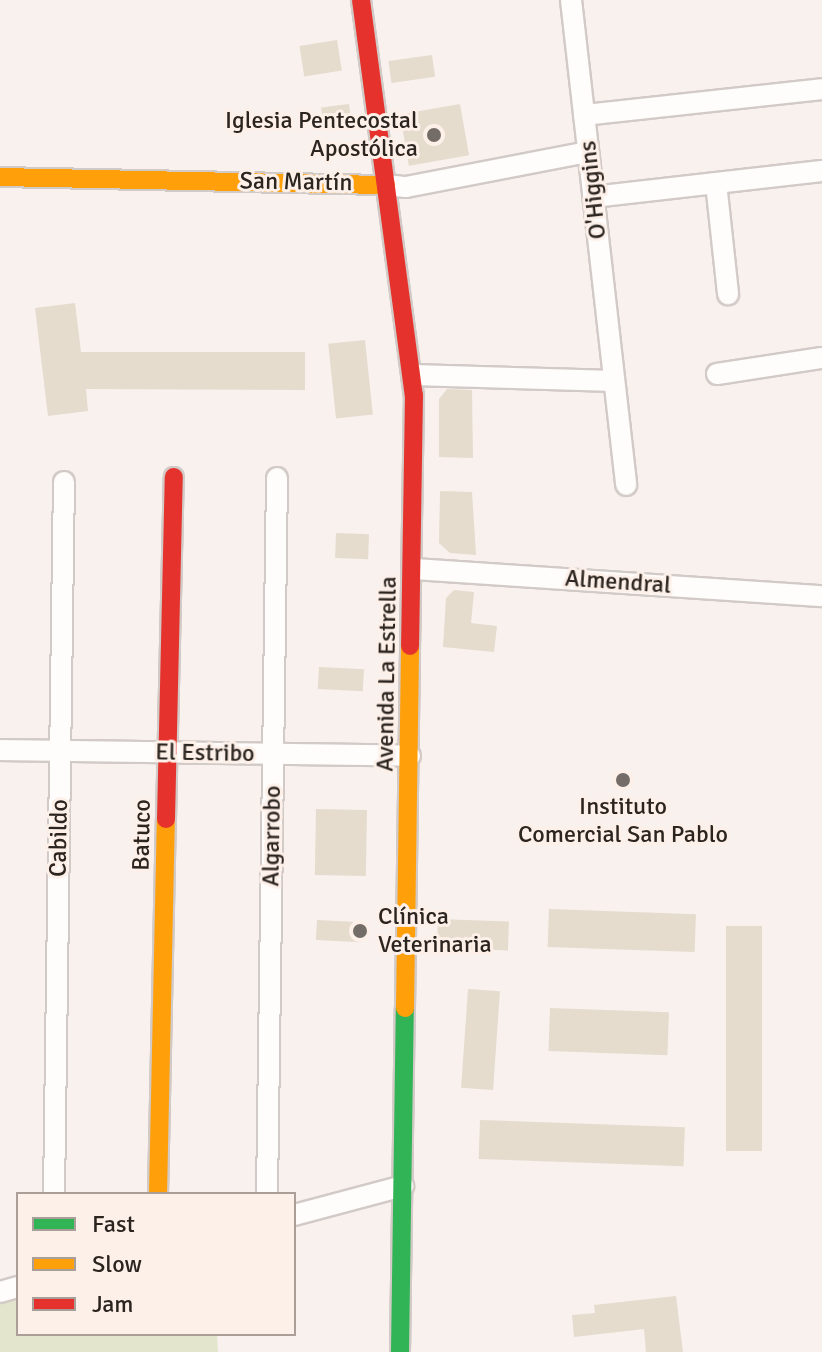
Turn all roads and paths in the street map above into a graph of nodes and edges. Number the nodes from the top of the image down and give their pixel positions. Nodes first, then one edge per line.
1 (361, 0) edge
2 (571, 0) edge
3 (822, 89) edge
4 (584, 115) junction
5 (588, 152) junction
6 (822, 171) edge
7 (0, 177) edge
8 (716, 183) junction
9 (386, 185) junction
10 (593, 197) junction
11 (728, 294) dead end
12 (822, 358) edge
13 (717, 374) dead end
14 (413, 375) junction
15 (614, 381) junction
16 (174, 477) dead end
17 (277, 478) dead end
18 (64, 482) dead end
19 (626, 485) dead end
20 (413, 569) junction
21 (822, 596) edge
22 (0, 750) edge
23 (60, 751) junction
24 (167, 752) junction
25 (273, 754) junction
26 (410, 756) junction
27 (403, 1186) junction
28 (54, 1192) edge
29 (158, 1192) edge
30 (267, 1192) edge
31 (296, 1214) edge
32 (400, 1352) edge

1 - 9 main road, Avenida La Estrella
2 - 4 street, O'Higgins
3 - 4 street
4 - 5 street, O'Higgins
5 - 9 street, San Martín
5 - 10 street, O'Higgins
6 - 8 street
7 - 9 main road, San Martín
8 - 10 street
8 - 11 street
9 - 14 main road, Avenida La Estrella
10 - 15 street, O'Higgins
12 - 13 street
14 - 15 street
14 - 20 main road, Avenida La Estrella
15 - 19 street, O'Higgins
16 - 24 main road, Batuco
17 - 25 street, Algarrobo
18 - 23 street, Cabildo
20 - 21 street, Almendral
20 - 26 main road, Avenida La Estrella
22 - 23 street, El Estribo
23 - 24 street, El Estribo
23 - 28 street, Cabildo
24 - 25 street, El Estribo
24 - 29 main road, Batuco
25 - 26 street, El Estribo
25 - 30 street, Algarrobo
26 - 27 main road, Avenida La Estrella
27 - 31 street
27 - 32 main road, Avenida La Estrella

